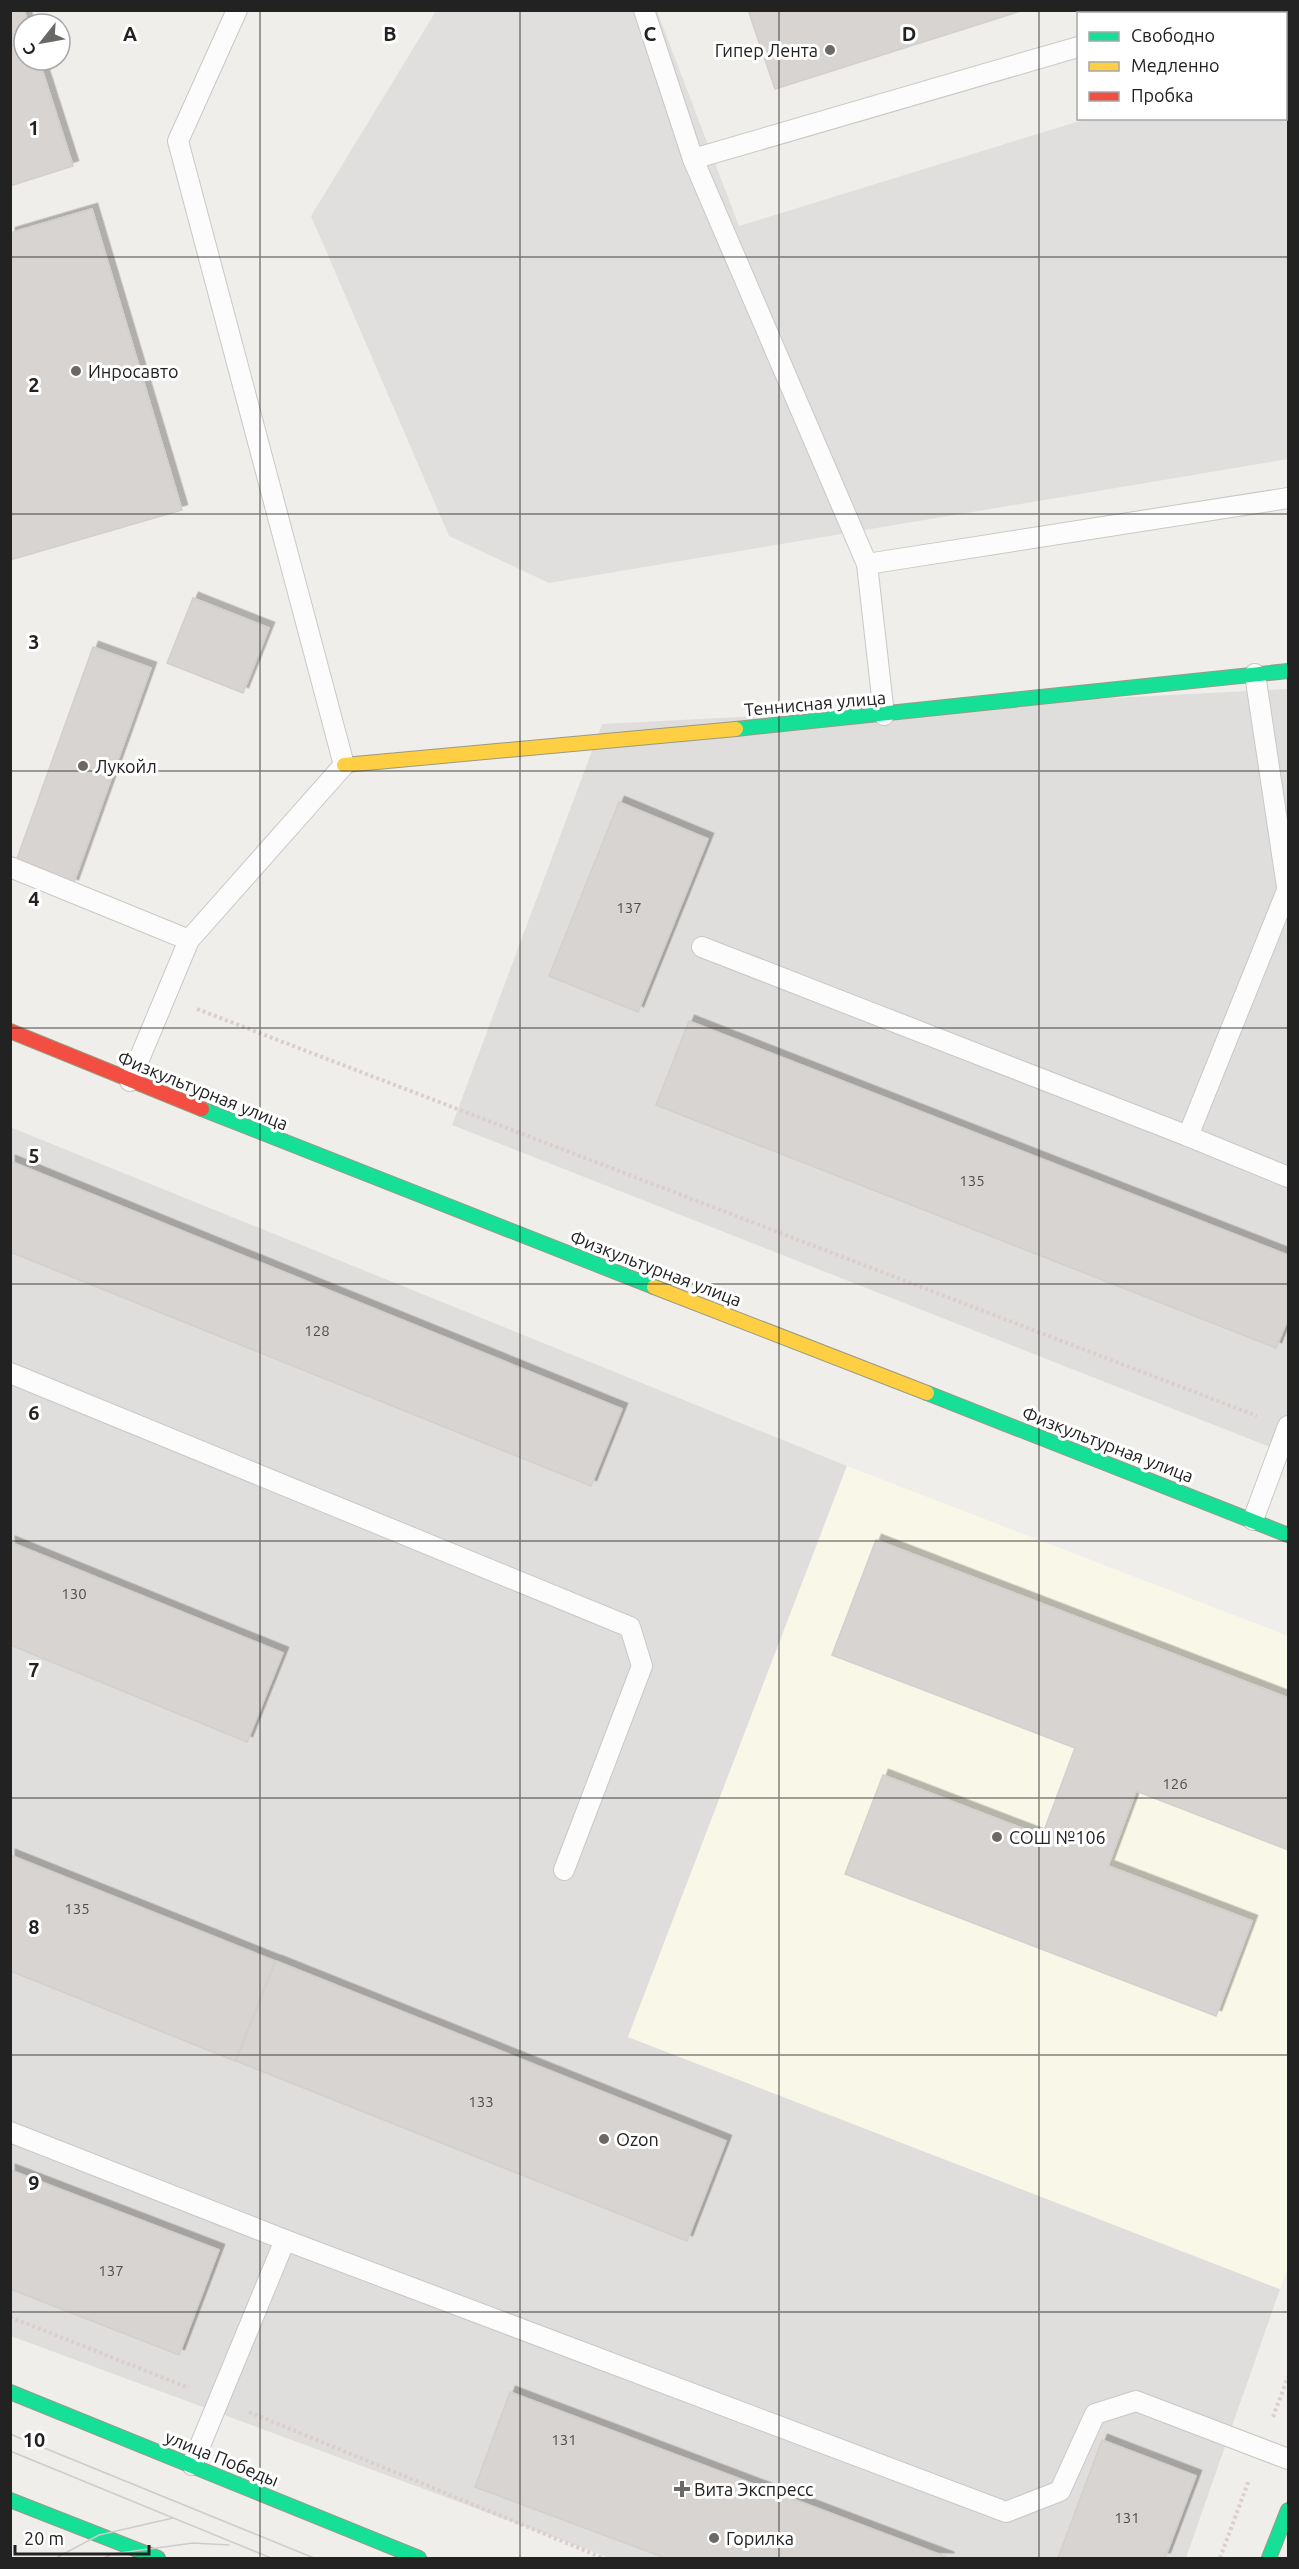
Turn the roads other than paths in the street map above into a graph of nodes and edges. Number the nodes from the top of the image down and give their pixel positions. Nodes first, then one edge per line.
1 (237, 10) edge
2 (644, 10) edge
3 (1077, 47) edge
4 (693, 159) junction
5 (1288, 498) edge
6 (867, 564) junction
7 (1288, 670) edge
8 (1255, 674) junction
9 (884, 715) junction
10 (344, 765) junction
11 (10, 867) edge
12 (1288, 887) edge
13 (189, 940) junction
14 (702, 947) dead end
15 (10, 1031) edge
16 (130, 1082) junction
17 (1188, 1136) junction
18 (1288, 1178) edge
19 (10, 1373) edge
20 (1288, 1427) edge
21 (1253, 1520) junction
22 (1288, 1535) edge
23 (564, 1870) dead end
24 (10, 2132) edge
25 (285, 2240) junction
26 (10, 2392) edge
27 (1288, 2459) edge
28 (192, 2465) junction
29 (10, 2500) edge
30 (1288, 2510) edge
31 (158, 2559) edge
32 (419, 2559) edge
33 (1269, 2559) edge

1 - 10 lane
2 - 4 lane
3 - 4 lane
4 - 6 lane
5 - 6 lane
6 - 9 lane
7 - 8 main road, Теннисная улица
8 - 9 main road, Теннисная улица
8 - 12 lane
9 - 10 main road, Теннисная улица
10 - 13 lane
11 - 13 lane
12 - 17 lane
13 - 16 lane
14 - 17 lane
15 - 16 main road, Физкультурная улица
16 - 21 main road, Физкультурная улица
17 - 18 lane
19 - 23 lane
20 - 21 lane
21 - 22 main road, Физкультурная улица
24 - 25 lane
25 - 27 lane
25 - 28 lane
26 - 28 main road, улица Победы
28 - 32 main road, улица Победы
29 - 31 main road
30 - 33 main road

